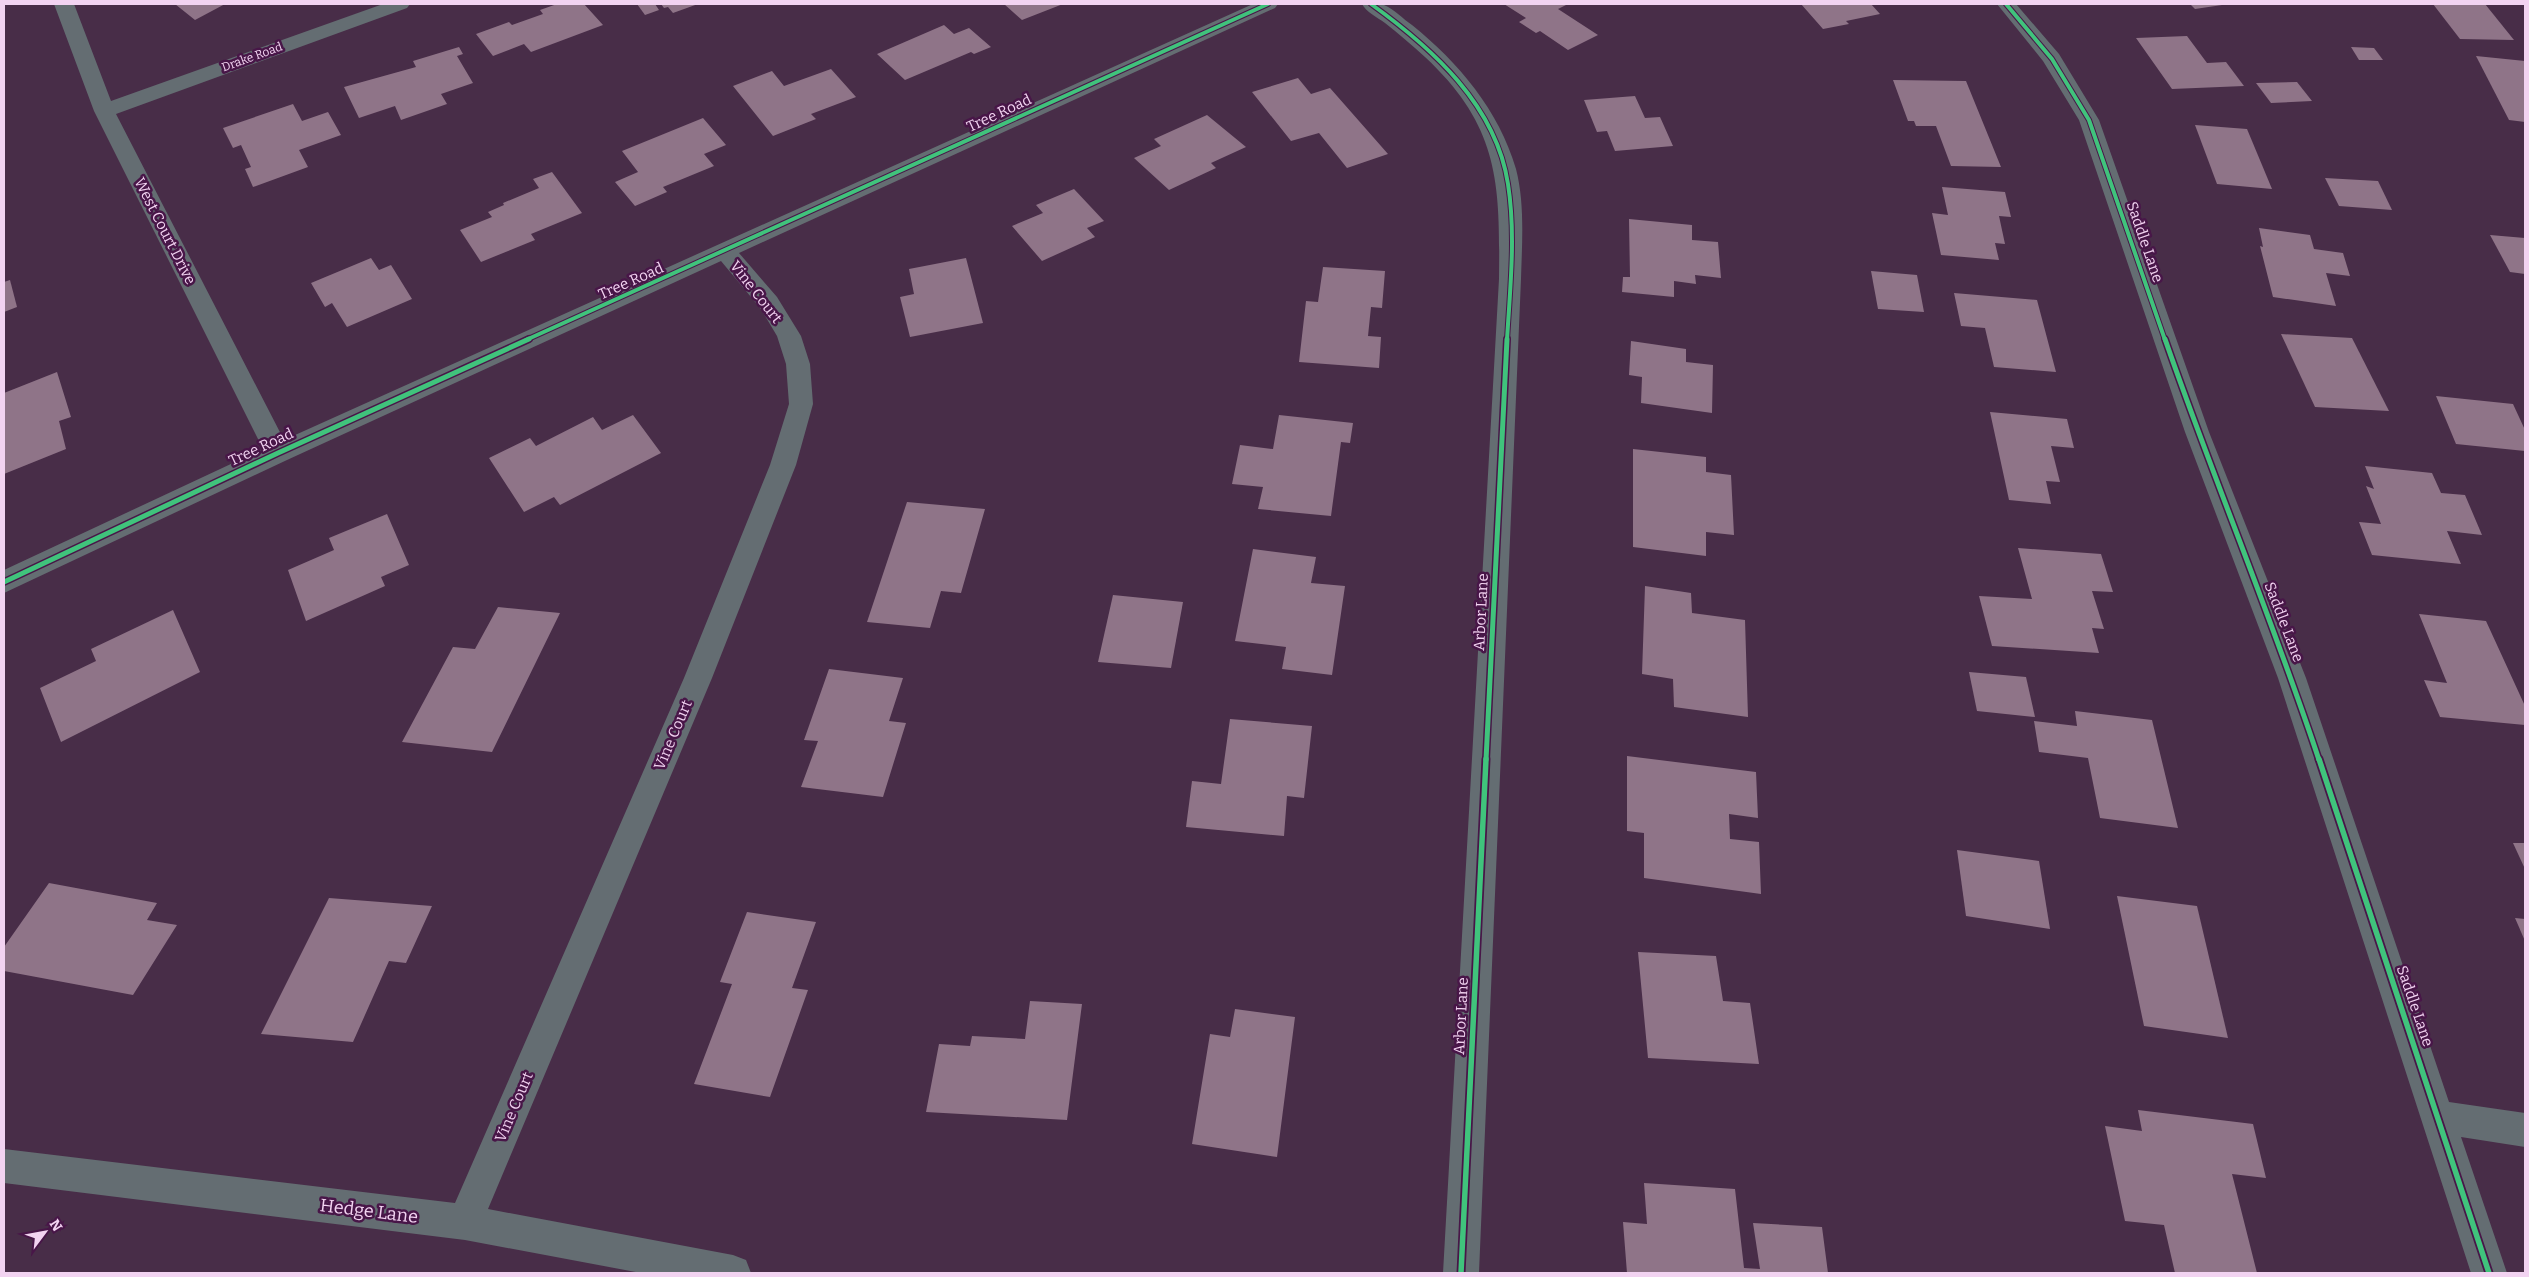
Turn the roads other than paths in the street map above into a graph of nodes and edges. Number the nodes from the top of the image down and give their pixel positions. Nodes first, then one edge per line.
1 (64, 4) edge
2 (400, 4) edge
3 (1268, 4) edge
4 (1371, 4) edge
5 (2006, 4) edge
6 (104, 111) junction
7 (725, 252) junction
8 (278, 453) junction
9 (4, 582) edge
10 (2439, 1117) junction
11 (2525, 1130) edge
12 (4, 1166) edge
13 (465, 1222) junction
14 (732, 1273) edge
15 (1461, 1273) edge
16 (2489, 1273) edge

1 - 6 street, West Court Drive
2 - 6 street, Drake Road
3 - 7 street, Tree Road
4 - 15 street, Arbor Lane
5 - 10 street, Saddle Lane
6 - 8 street, West Court Drive
7 - 8 street, Tree Road
7 - 13 street, Vine Court
8 - 9 street, Tree Road
10 - 11 street
10 - 16 street, Saddle Lane
12 - 13 street, Hedge Lane
13 - 14 street, Hedge Lane

